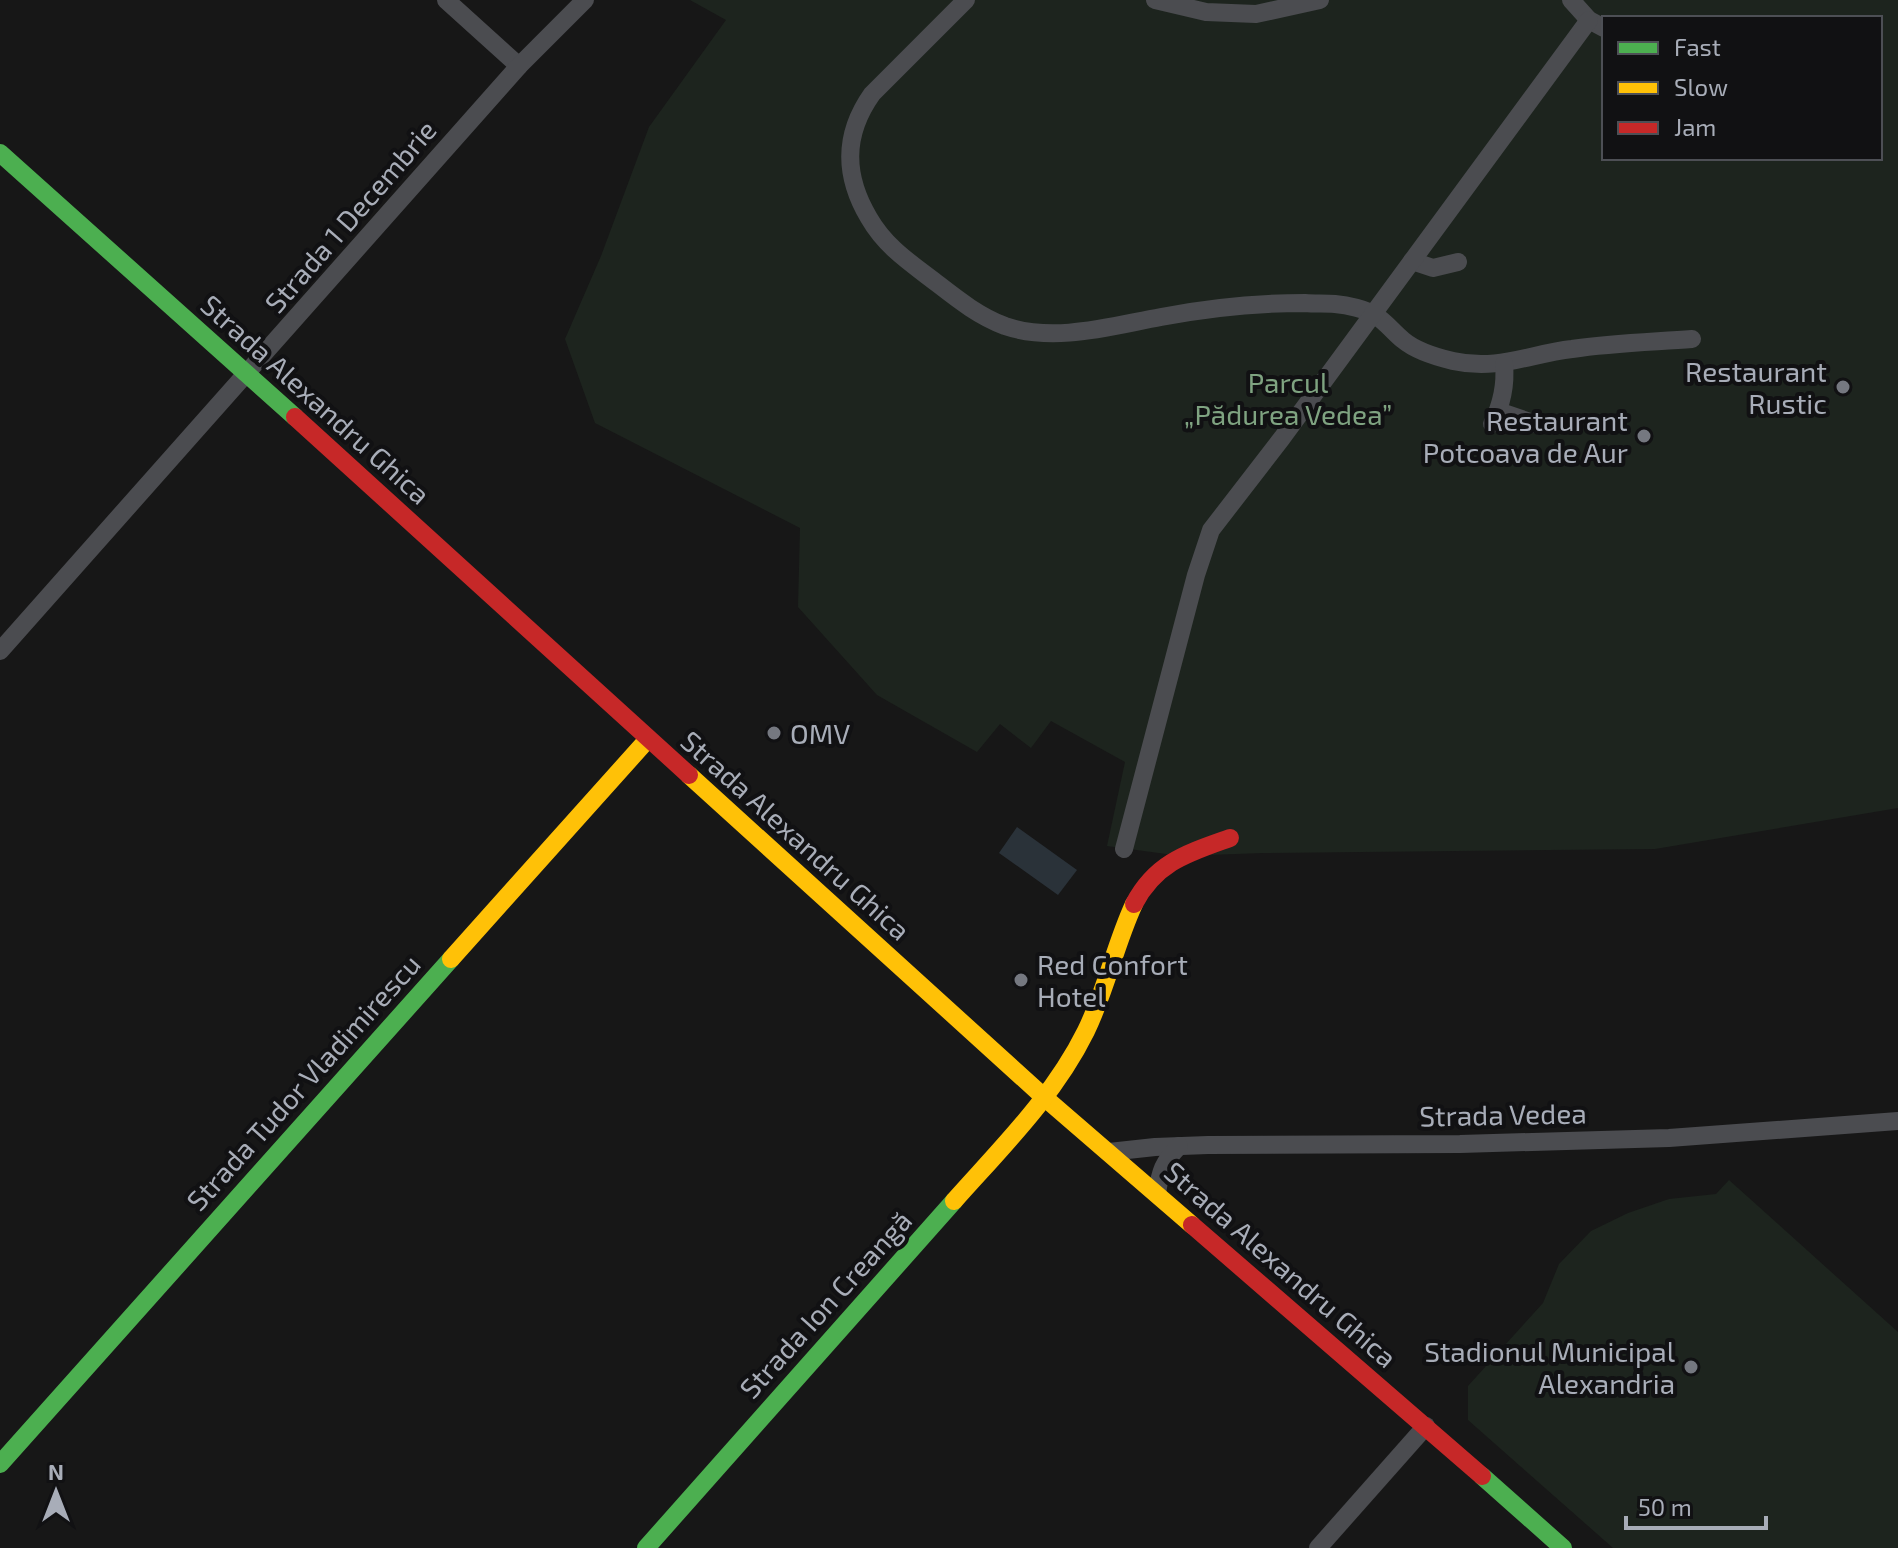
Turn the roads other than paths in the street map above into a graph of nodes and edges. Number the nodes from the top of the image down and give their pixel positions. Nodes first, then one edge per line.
1 (446, 0) edge
2 (585, 0) edge
3 (966, 0) edge
4 (1155, 0) edge
5 (1320, 0) edge
6 (1571, 0) edge
7 (1596, 24) edge
8 (519, 66) junction
9 (0, 153) edge
10 (1412, 261) junction
11 (1458, 262) dead end
12 (1373, 314) junction
13 (1692, 339) dead end
14 (1504, 364) junction
15 (247, 374) junction
16 (1536, 424) dead end
17 (0, 651) edge
18 (648, 739) junction
19 (1230, 838) dead end
20 (1124, 849) dead end
21 (1045, 1098) junction
22 (1898, 1121) edge
23 (1179, 1146) junction
24 (1109, 1152) junction
25 (1157, 1194) junction
26 (1426, 1426) junction
27 (0, 1464) edge
28 (646, 1548) edge
29 (1318, 1548) edge
30 (1563, 1548) edge

1 - 8 street
2 - 8 street, Strada 1 Decembrie
3 - 12 street
4 - 5 street
6 - 7 street
7 - 10 street
8 - 15 street, Strada 1 Decembrie
9 - 15 street, Strada Alexandru Ghica
10 - 11 street
10 - 12 street
12 - 14 street
12 - 20 street
13 - 14 street
14 - 16 street
15 - 17 street, Strada 1 Decembrie
15 - 18 street, Strada Alexandru Ghica
18 - 21 street, Strada Alexandru Ghica
18 - 27 street, Strada Tudor Vladimirescu
19 - 21 street, Strada Ion Creangă
21 - 24 street, Strada Alexandru Ghica
21 - 28 street, Strada Ion Creangă
22 - 23 street, Strada Vedea
23 - 24 street, Strada Vedea
23 - 25 street
24 - 25 street, Strada Alexandru Ghica
25 - 26 street, Strada Alexandru Ghica
26 - 29 street
26 - 30 street, Strada Alexandru Ghica

